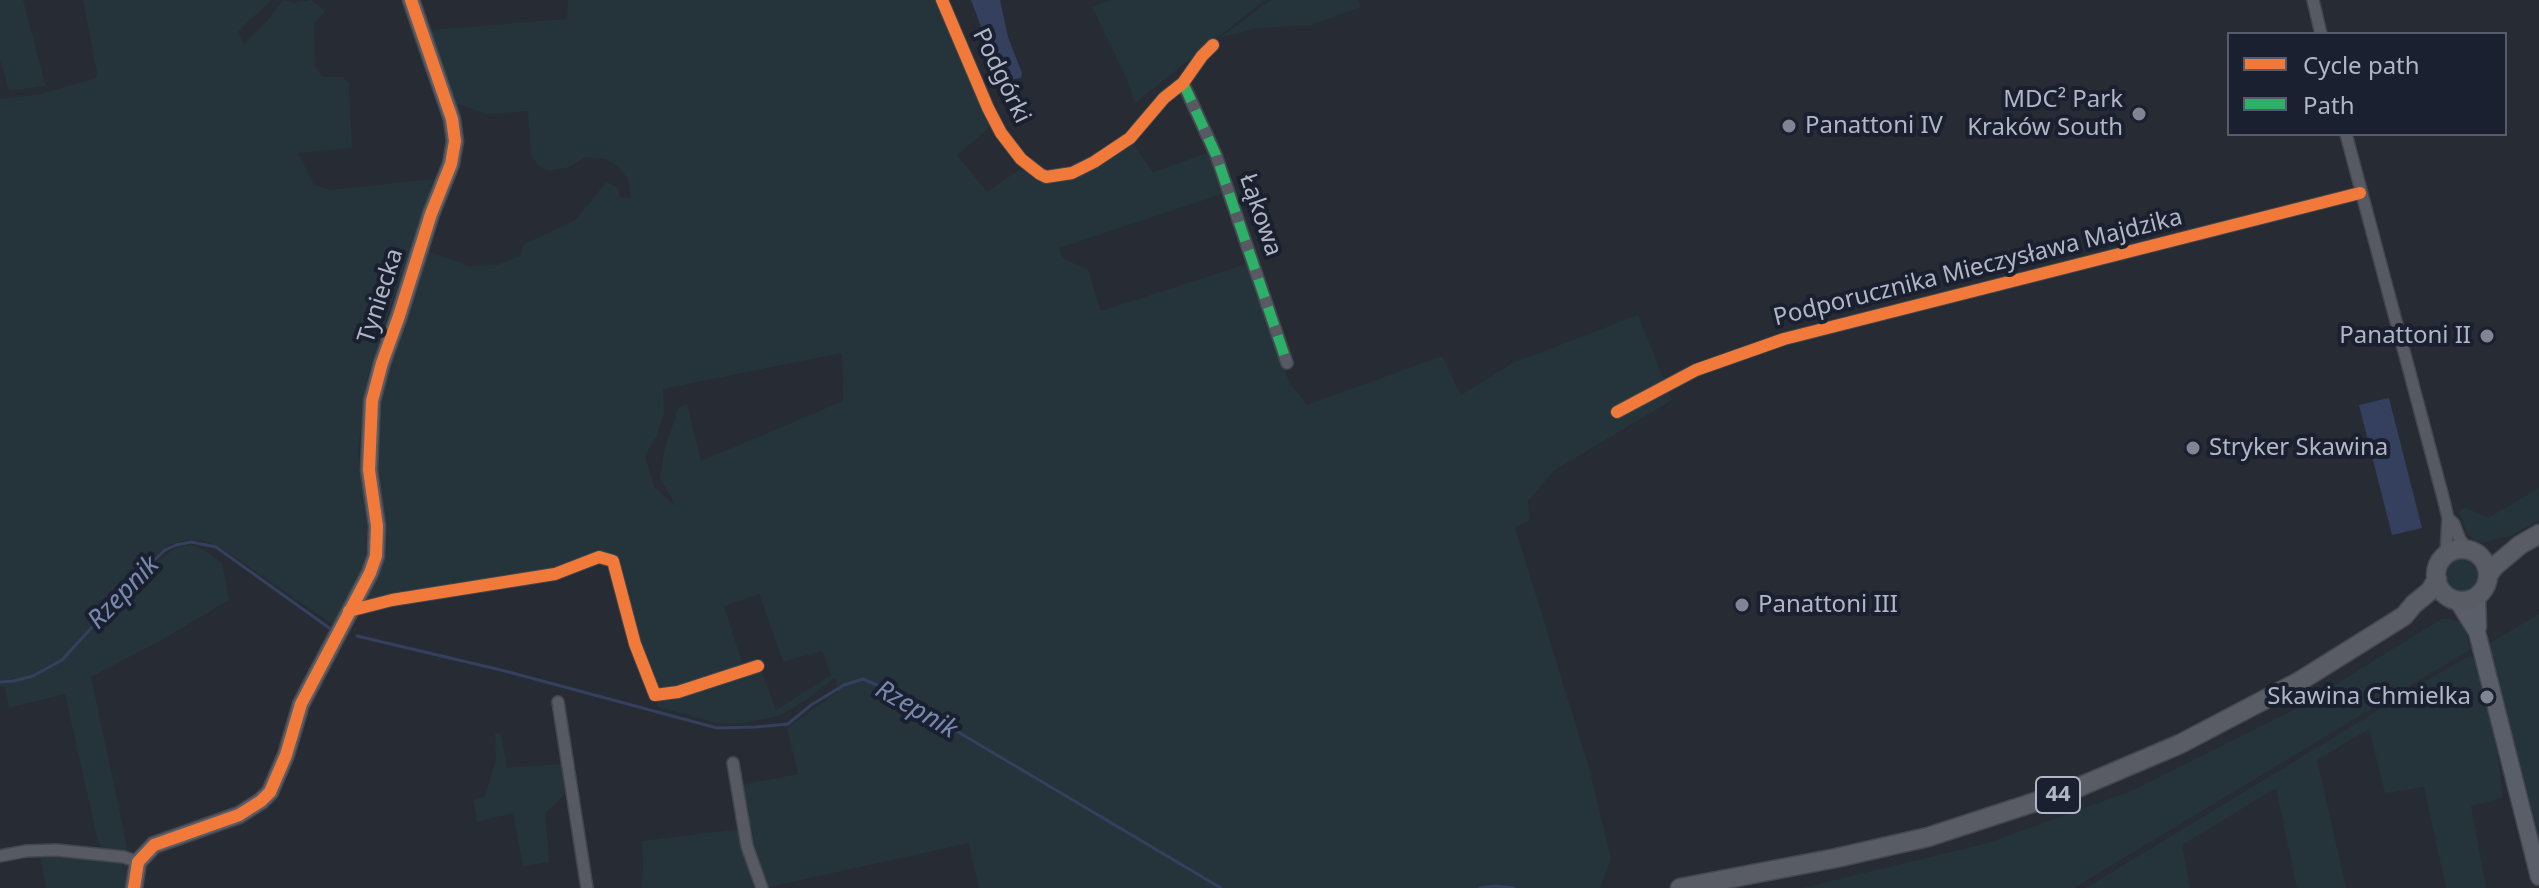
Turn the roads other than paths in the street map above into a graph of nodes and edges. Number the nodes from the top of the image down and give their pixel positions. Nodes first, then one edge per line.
1 (411, 0) edge
2 (942, 0) edge
3 (2313, 0) edge
4 (2321, 32) edge
5 (1213, 45) dead end
6 (1183, 83) junction
7 (2346, 136) edge
8 (2360, 193) junction
9 (1287, 363) dead end
10 (1617, 412) dead end
11 (2448, 518) junction
12 (2539, 534) edge
13 (2520, 545) junction
14 (2473, 552) junction
15 (2446, 554) junction
16 (2488, 575) junction
17 (2437, 579) junction
18 (2477, 596) junction
19 (2453, 598) junction
20 (2404, 616) junction
21 (343, 623) junction
22 (2477, 632) junction
23 (758, 666) dead end
24 (558, 702) dead end
25 (733, 763) dead end
26 (0, 856) edge
27 (138, 862) junction
28 (2539, 877) edge
29 (134, 888) edge
30 (587, 888) edge
31 (762, 888) edge
32 (1680, 888) edge

1 - 21 street, Tyniecka
2 - 6 street, Podgórki
3 - 4 street
5 - 6 street, Podgórki
6 - 9 street, Łąkowa
7 - 8 street
8 - 10 street, Podporucznika Mieczysława Majdzika
8 - 11 street
11 - 14 street
11 - 15 street
12 - 13 main road
13 - 14 main road
13 - 16 main road
14 - 15 main road
14 - 16 main road
15 - 17 main road, 44
16 - 18 main road
17 - 19 main road
17 - 20 main road, 44
18 - 19 main road, 44
18 - 22 street
19 - 20 main road, 44
19 - 22 street
20 - 32 main road, 44
21 - 23 street
21 - 27 street, Tyniecka
22 - 28 street
24 - 30 street
25 - 31 street
26 - 27 street
27 - 29 street

